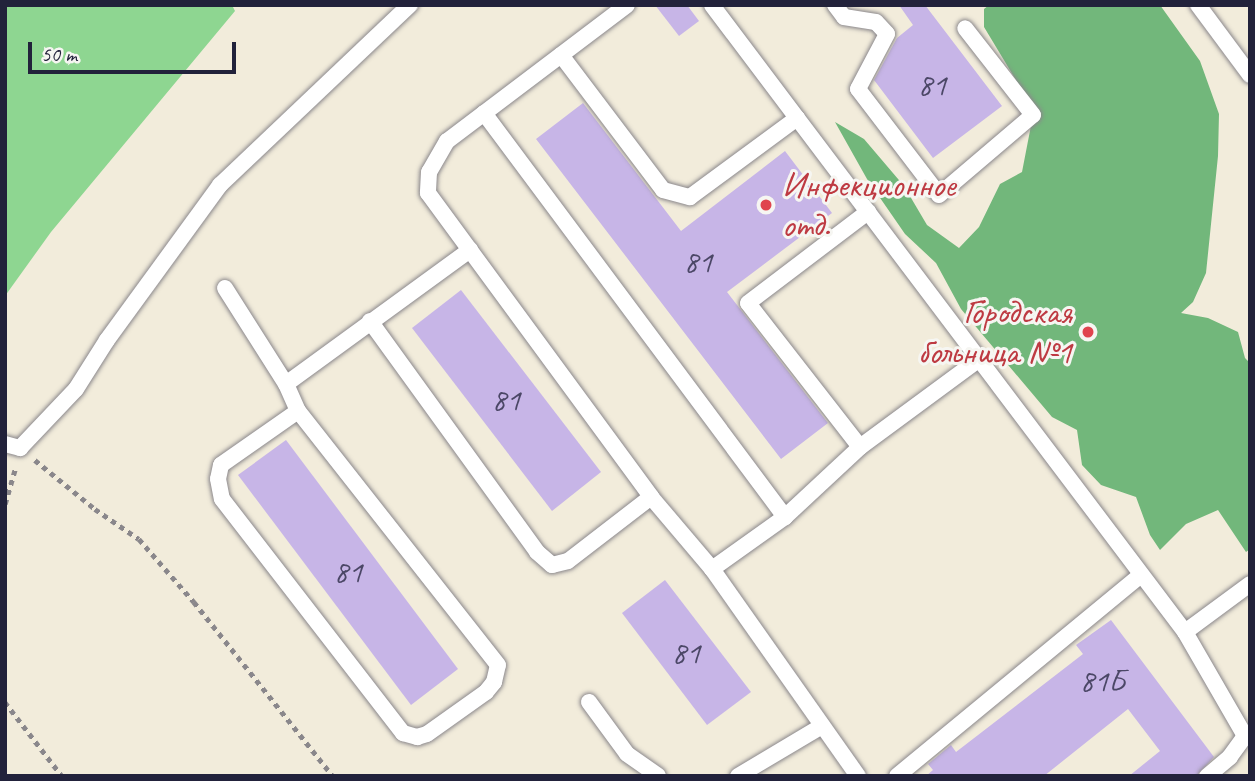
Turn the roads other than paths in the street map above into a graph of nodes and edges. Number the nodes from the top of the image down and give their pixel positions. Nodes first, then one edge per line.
1 (410, 5) edge
2 (627, 5) edge
3 (712, 5) edge
4 (835, 5) edge
5 (1198, 5) edge
6 (965, 28) dead end
7 (561, 55) junction
8 (1250, 75) edge
9 (484, 113) junction
10 (797, 118) junction
11 (868, 212) junction
12 (470, 250) junction
13 (226, 288) dead end
14 (370, 321) junction
15 (978, 360) junction
16 (286, 384) junction
17 (298, 411) junction
18 (13, 446) edge
19 (860, 447) junction
20 (651, 496) junction
21 (785, 517) junction
22 (712, 569) junction
23 (1141, 575) junction
24 (1250, 584) edge
25 (1185, 632) junction
26 (589, 702) dead end
27 (821, 726) junction
28 (658, 776) edge
29 (738, 776) edge
30 (858, 776) edge
31 (897, 776) edge
32 (1207, 776) edge

1 - 18 lane
2 - 7 lane
3 - 10 lane
4 - 6 lane
5 - 8 lane
7 - 9 lane
7 - 10 lane
9 - 12 lane
9 - 21 lane
10 - 11 lane
11 - 15 lane
11 - 19 lane
12 - 14 lane
12 - 20 lane
13 - 16 lane
14 - 16 lane
14 - 20 lane
15 - 19 lane
15 - 23 lane
16 - 17 lane
17 - 17 lane
19 - 21 lane
20 - 22 lane
21 - 22 lane
22 - 27 lane
23 - 25 lane
23 - 31 lane
24 - 25 lane
25 - 32 lane
26 - 28 lane
27 - 29 lane
27 - 30 lane

